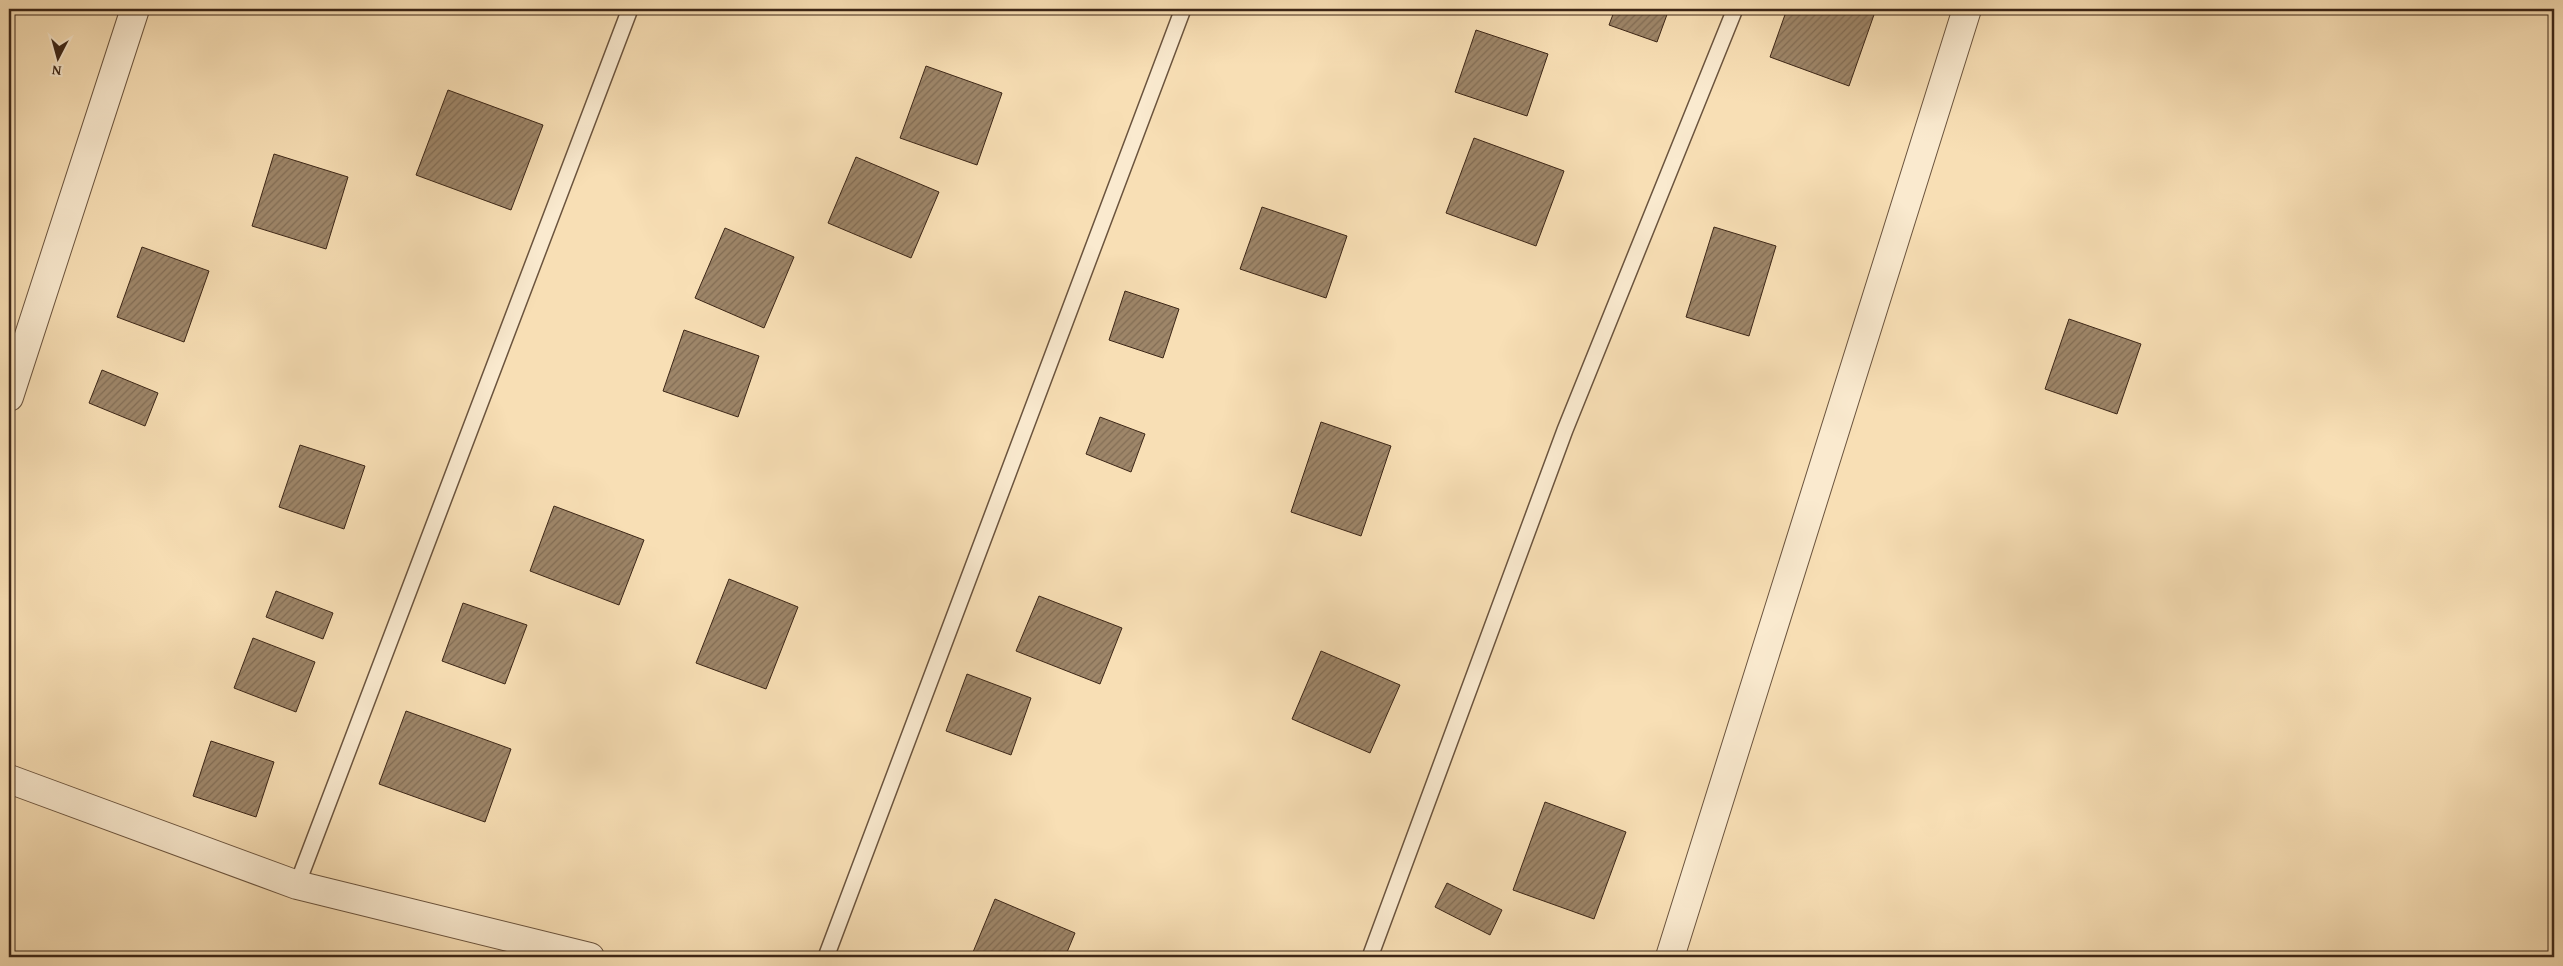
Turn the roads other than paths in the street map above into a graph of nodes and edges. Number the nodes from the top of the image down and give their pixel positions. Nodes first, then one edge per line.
1 (135, 9) edge
2 (630, 9) edge
3 (1183, 9) edge
4 (1734, 9) edge
5 (1966, 9) edge
6 (9, 397) edge
7 (9, 779) edge
8 (297, 885) junction
9 (590, 957) edge
10 (826, 957) edge
11 (1370, 957) edge
12 (1670, 957) edge

1 - 6 street
2 - 8 lane
3 - 10 lane
4 - 11 lane
5 - 12 street
7 - 8 street
8 - 9 street

